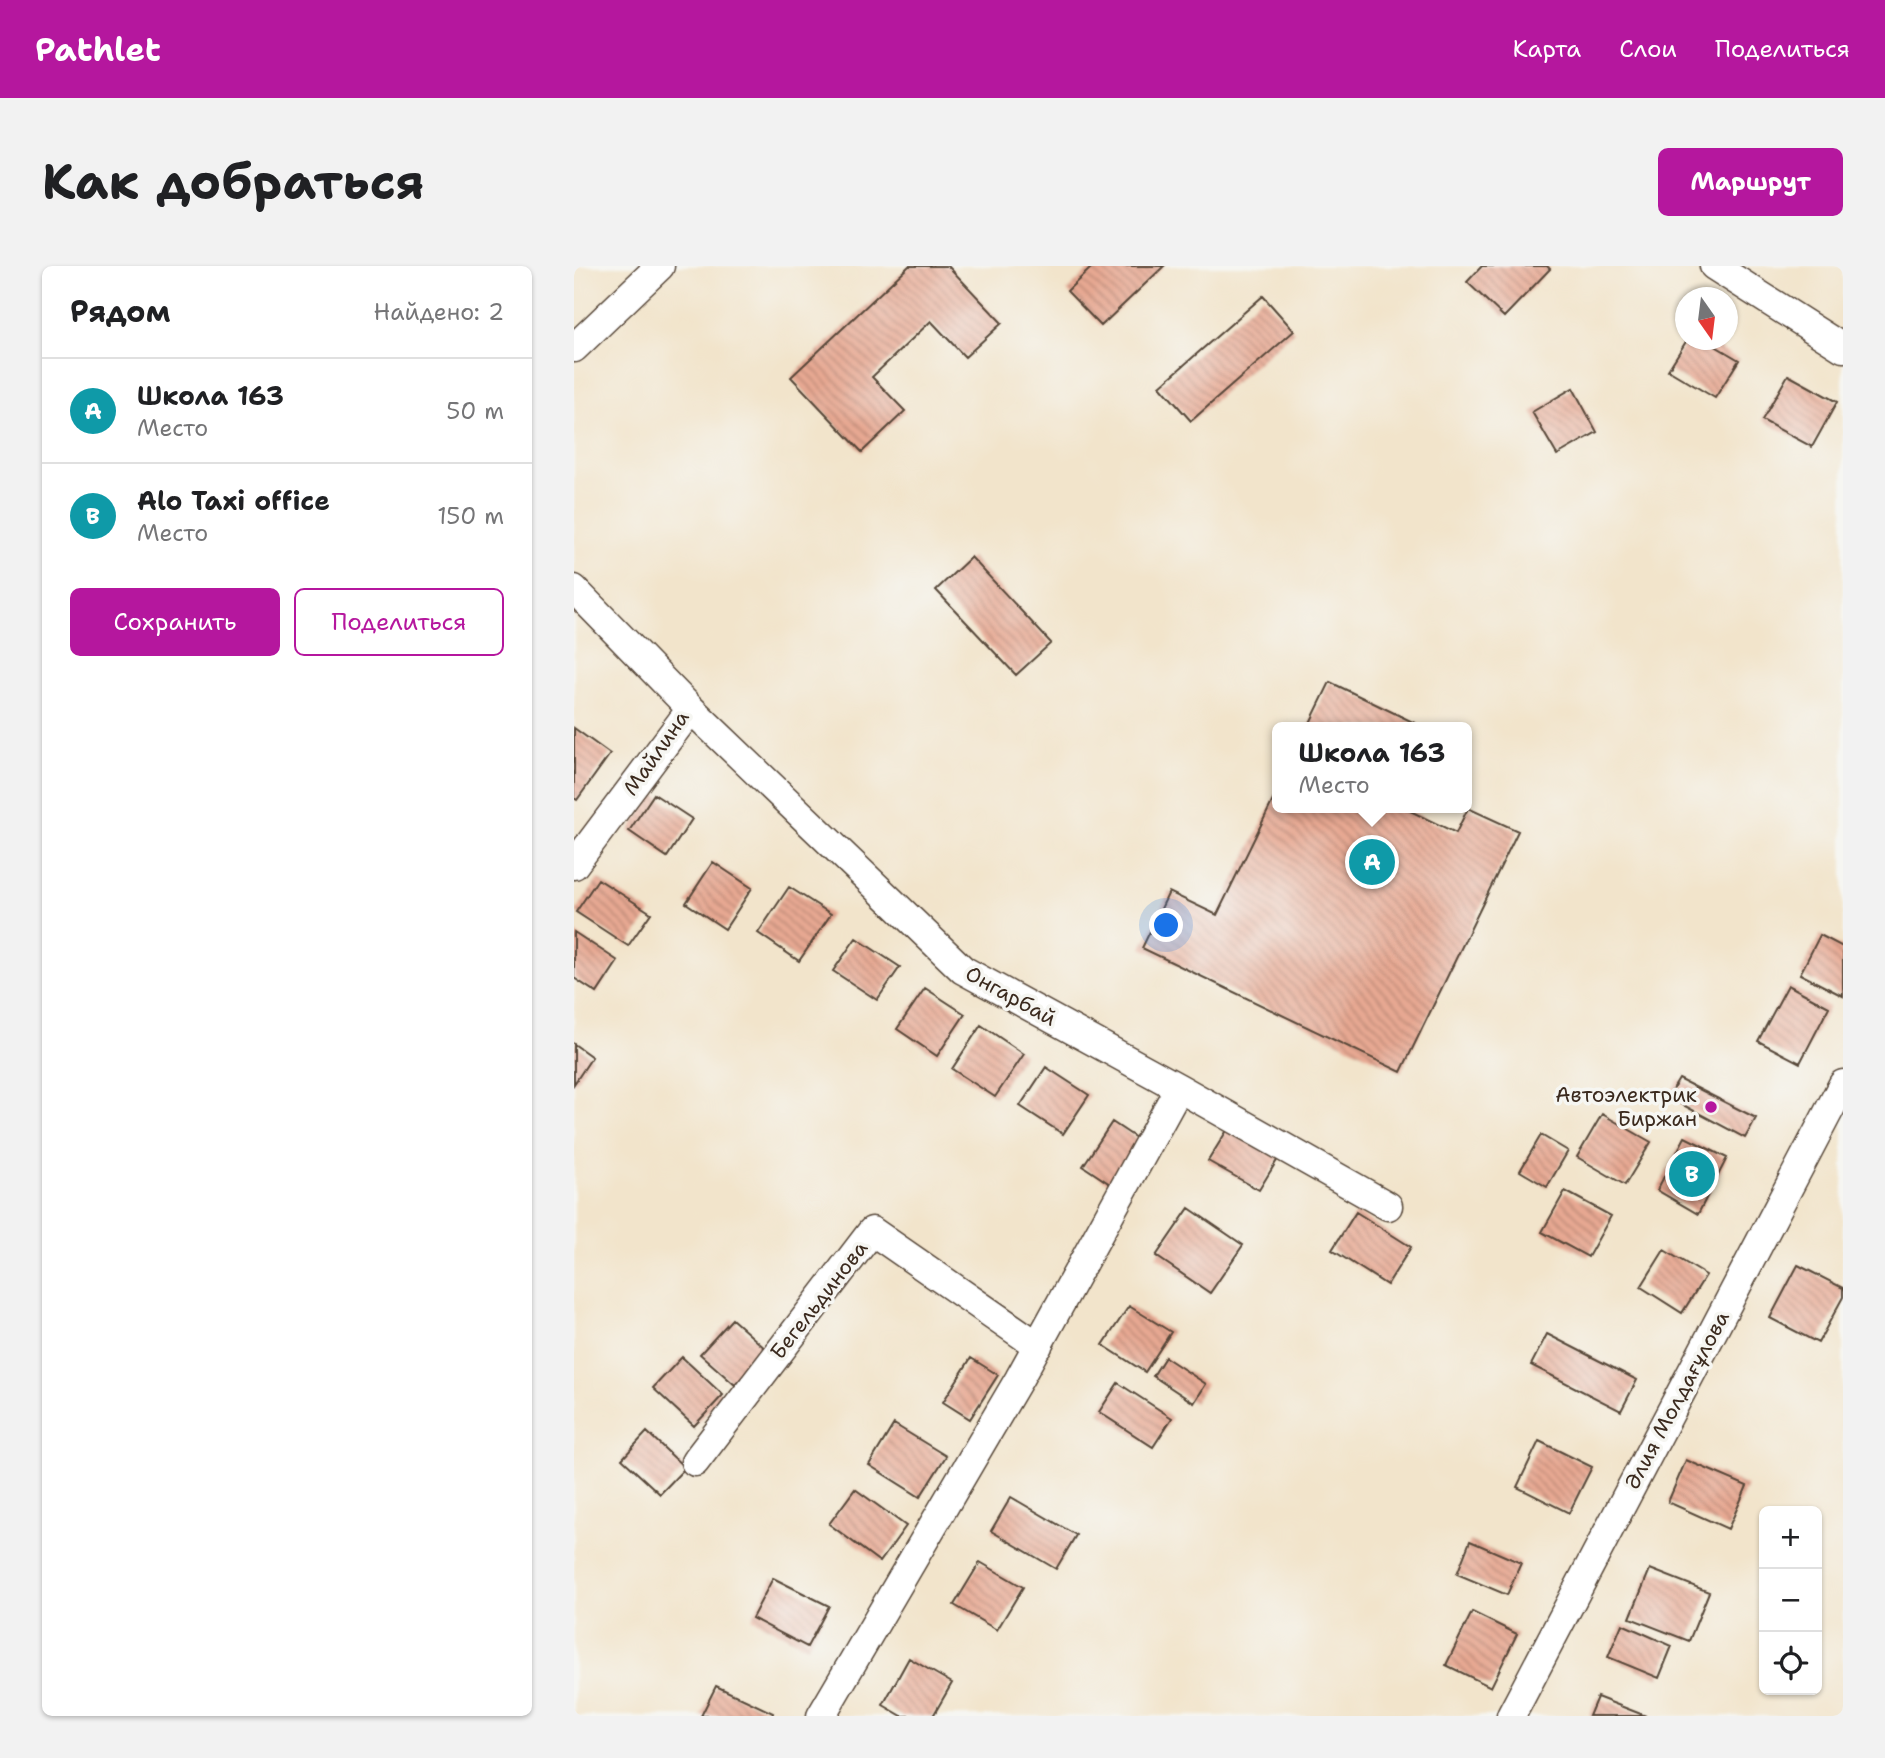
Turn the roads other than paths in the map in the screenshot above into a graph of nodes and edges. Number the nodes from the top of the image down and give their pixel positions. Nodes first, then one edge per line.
1 (660, 266) edge
2 (1714, 266) edge
3 (574, 348) edge
4 (1843, 348) edge
5 (574, 589) edge
6 (691, 709) junction
7 (574, 865) edge
8 (1843, 1084) edge
9 (1179, 1088) junction
10 (1388, 1206) dead end
11 (1038, 1346) junction
12 (695, 1462) dead end
13 (821, 1716) edge
14 (1511, 1716) edge

1 - 3 street
2 - 4 street
5 - 6 street, Майлина
6 - 7 street, Майлина
6 - 9 street, Онгарбай
8 - 14 street, Әлия Молдағұлова
9 - 10 street, Онгарбай
9 - 11 street
11 - 12 street, Бегельдинова
11 - 13 street

